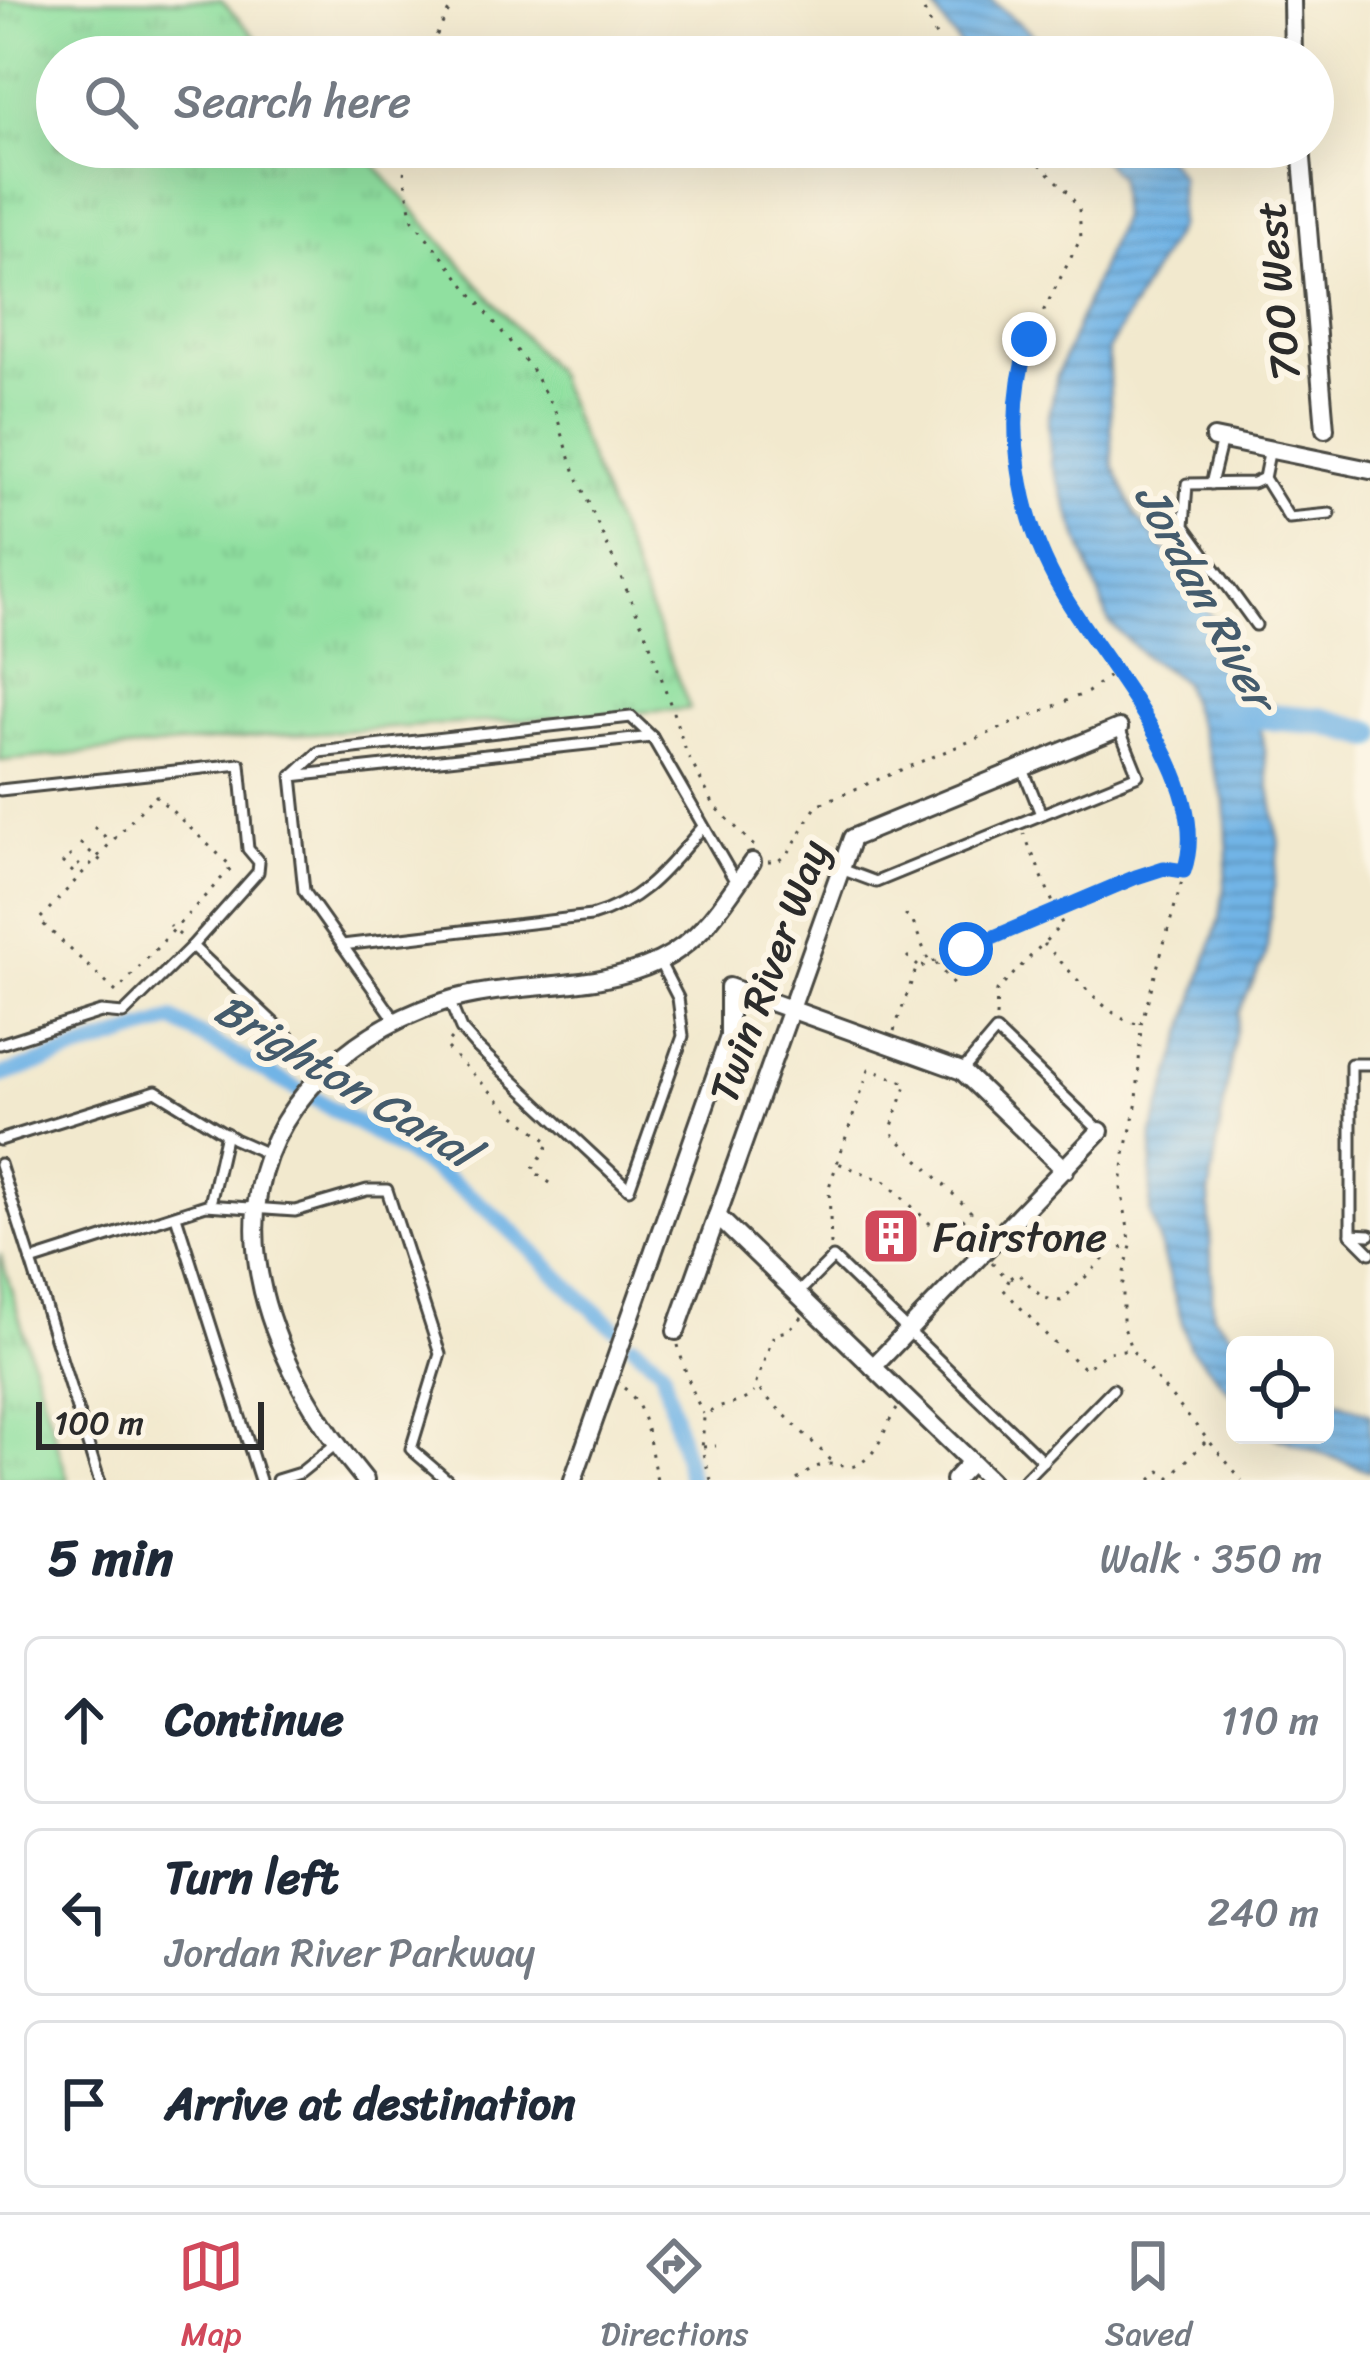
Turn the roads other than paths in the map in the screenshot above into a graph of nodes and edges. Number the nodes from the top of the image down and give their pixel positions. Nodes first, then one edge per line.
1 (1292, 0) edge
2 (1293, 36) edge
3 (1303, 168) edge
4 (1325, 429) dead end
5 (1218, 438) joint
6 (1270, 448) junction
7 (1370, 470) edge
8 (1264, 478) junction
9 (1211, 484) junction
10 (1330, 514) dead end
11 (1256, 626) dead end
12 (1119, 728) joint
13 (652, 736) junction
14 (1023, 768) junction
15 (292, 776) junction
16 (0, 790) edge
17 (1041, 814) junction
18 (702, 828) junction
19 (752, 862) road end
20 (841, 869) junction
21 (737, 884) junction
22 (342, 945) junction
23 (192, 946) junction
24 (659, 962) junction
25 (449, 1000) junction
26 (792, 1010) junction
27 (396, 1021) junction
28 (0, 1044) edge
29 (1370, 1064) edge
30 (962, 1070) junction
31 (320, 1077) junction
32 (1100, 1131) joint
33 (226, 1133) junction
34 (0, 1140) edge
35 (268, 1154) junction
36 (0, 1164) edge
37 (1065, 1171) junction
38 (210, 1204) junction
39 (255, 1208) junction
40 (176, 1216) junction
41 (717, 1216) junction
42 (1352, 1234) junction
43 (1370, 1235) edge
44 (1370, 1253) edge
45 (31, 1261) junction
46 (804, 1300) junction
47 (907, 1330) junction
48 (676, 1331) road end
49 (873, 1367) junction
50 (1113, 1389) dead end
51 (335, 1444) junction
52 (1043, 1461) junction
53 (971, 1462) junction
54 (433, 1468) junction
55 (303, 1477) edge
56 (99, 1480) edge
57 (260, 1480) edge
58 (278, 1480) edge
59 (365, 1480) edge
60 (422, 1480) edge
61 (447, 1480) edge
62 (573, 1480) edge
63 (954, 1480) edge
64 (990, 1480) edge
65 (1024, 1480) edge

1 - 2 street
3 - 4 street, 700 West
5 - 6 street
5 - 9 lane
6 - 7 street
6 - 8 lane
8 - 9 lane
8 - 10 lane
9 - 11 lane
12 - 14 street, Twin River Way
12 - 17 lane
13 - 15 lane
13 - 15 lane
13 - 18 lane
14 - 17 lane
14 - 20 street, Twin River Way
15 - 22 lane
16 - 23 lane
17 - 20 lane
18 - 21 lane
18 - 22 lane
19 - 21 street
20 - 26 street, Twin River Way
21 - 24 street
22 - 27 lane
23 - 28 lane
23 - 31 lane
24 - 25 street
24 - 25 lane
25 - 27 street
26 - 30 street
26 - 41 street, Twin River Way
26 - 62 street
27 - 31 street
29 - 42 lane
30 - 32 lane
30 - 37 street
31 - 35 street
32 - 37 street
33 - 34 lane
33 - 35 lane
33 - 38 lane
35 - 39 street
36 - 45 lane
37 - 47 street
38 - 39 lane
38 - 40 lane
39 - 51 street
39 - 54 lane
40 - 45 lane
40 - 57 lane
41 - 46 street
41 - 48 street, Twin River Way
42 - 43 lane
42 - 44 lane
45 - 56 lane
46 - 47 lane
46 - 49 street
47 - 49 street
47 - 52 lane
49 - 53 street
50 - 52 lane
51 - 55 lane
51 - 59 street
52 - 65 lane
53 - 63 street
53 - 64 street
54 - 60 lane
54 - 61 lane
55 - 58 lane

